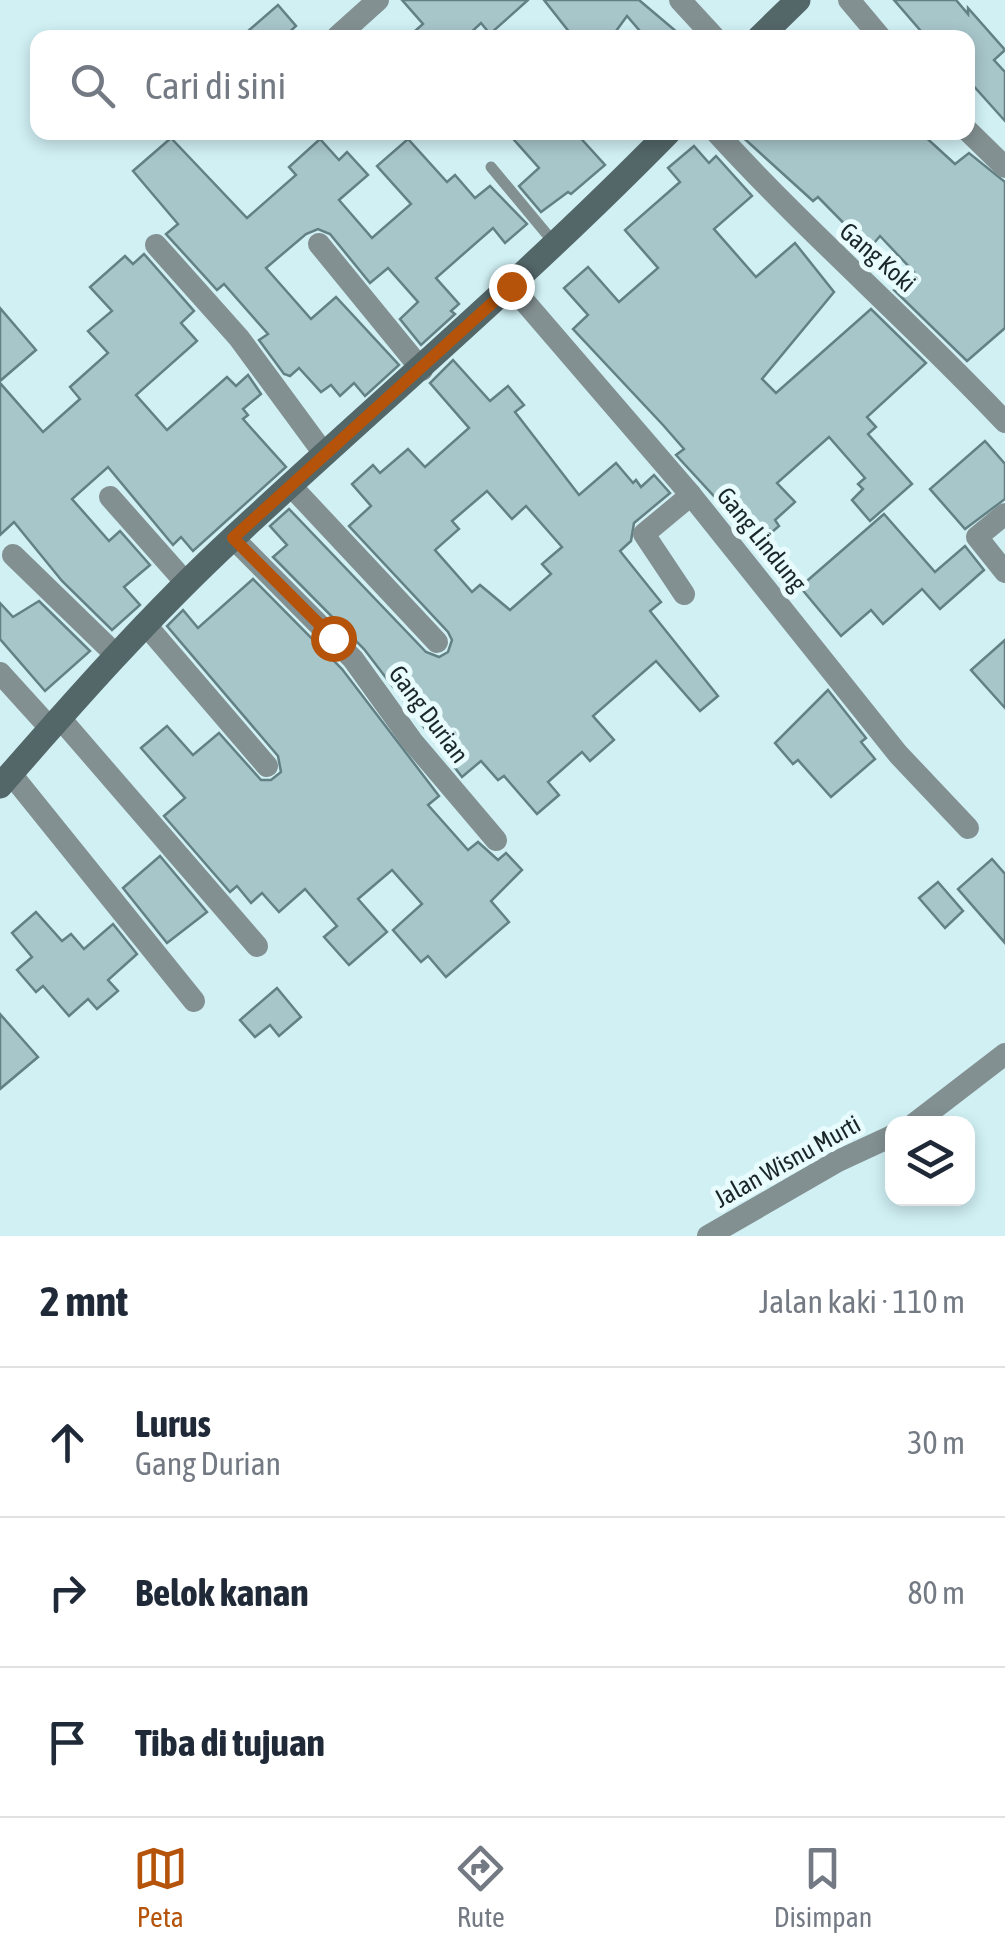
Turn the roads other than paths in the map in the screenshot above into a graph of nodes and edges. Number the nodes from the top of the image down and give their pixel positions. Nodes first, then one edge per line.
1 (378, 0) edge
2 (680, 0) edge
3 (798, 0) edge
4 (849, 0) edge
5 (345, 30) edge
6 (708, 30) edge
7 (767, 30) edge
8 (875, 30) edge
9 (975, 138) edge
10 (661, 140) edge
11 (723, 140) edge
12 (490, 166) dead end
13 (1005, 167) edge
14 (319, 244) dead end
15 (555, 244) junction
16 (156, 245) dead end
17 (511, 286) junction
18 (422, 370) junction
19 (1005, 422) edge
20 (325, 455) junction
21 (291, 486) junction
22 (691, 495) junction
23 (110, 497) dead end
24 (1005, 514) edge
25 (233, 538) junction
26 (14, 554) dead end
27 (1005, 572) edge
28 (186, 584) junction
29 (684, 594) dead end
30 (146, 624) junction
31 (438, 642) dead end
32 (116, 655) junction
33 (0, 674) edge
34 (55, 722) junction
35 (268, 766) dead end
36 (5, 780) edge
37 (968, 828) dead end
38 (496, 840) dead end
39 (257, 946) dead end
40 (194, 1001) dead end
41 (1005, 1054) edge
42 (924, 1116) edge
43 (885, 1139) edge
44 (708, 1236) edge

1 - 5 street
2 - 6 street
3 - 7 street
4 - 8 street
9 - 13 street
10 - 15 street
11 - 19 street, Gang Koki
12 - 15 lane
14 - 18 street
15 - 17 street
16 - 20 street
17 - 18 street
17 - 22 street, Gang Lindung
18 - 20 street
20 - 21 street
21 - 25 street
21 - 31 street
22 - 29 street
22 - 37 street, Gang Lindung
23 - 28 street
24 - 27 street
25 - 28 street
25 - 38 street, Gang Durian
26 - 32 street
28 - 30 street
30 - 32 street
30 - 35 street
32 - 34 street
33 - 34 street
34 - 36 street
34 - 39 street
36 - 40 street
41 - 42 street
43 - 44 street, Jalan Wisnu Murti

